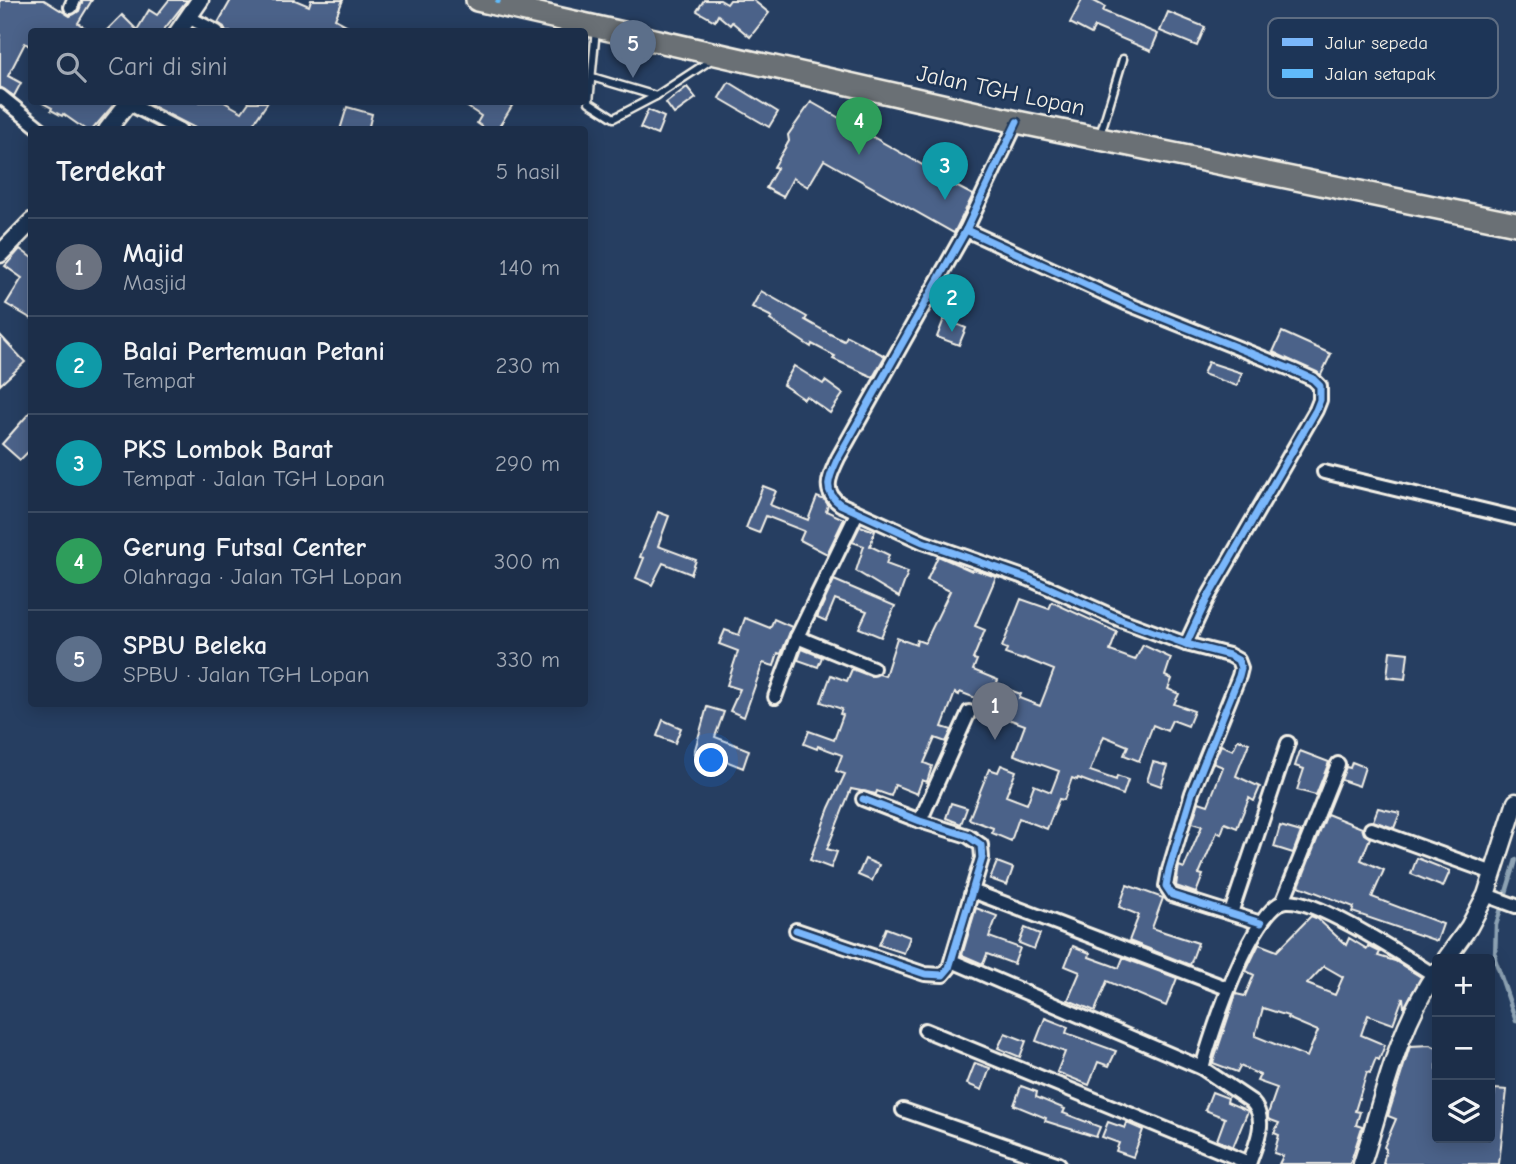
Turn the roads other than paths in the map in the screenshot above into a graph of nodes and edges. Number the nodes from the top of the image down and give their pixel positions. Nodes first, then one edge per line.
1 (200, 0) edge
2 (491, 1) edge
3 (188, 17) junction
4 (596, 27) junction
5 (181, 28) edge
6 (209, 28) edge
7 (719, 54) junction
8 (1123, 59) dead end
9 (592, 77) junction
10 (0, 96) edge
11 (656, 96) junction
12 (127, 105) edge
13 (134, 105) edge
14 (1017, 122) junction
15 (37, 126) edge
16 (110, 126) edge
17 (173, 126) edge
18 (1099, 137) junction
19 (28, 224) edge
20 (1516, 224) edge
21 (966, 230) junction
22 (0, 254) edge
23 (1324, 472) dead end
24 (857, 513) junction
25 (1516, 518) edge
26 (797, 636) junction
27 (1186, 644) junction
28 (873, 668) dead end
29 (775, 697) dead end
30 (969, 712) dead end
31 (1288, 743) dead end
32 (1338, 764) dead end
33 (863, 799) dead end
34 (1516, 802) edge
35 (920, 821) junction
36 (1371, 829) dead end
37 (1493, 873) junction
38 (972, 891) junction
39 (1490, 896) junction
40 (1283, 901) junction
41 (1513, 905) edge
42 (1231, 913) junction
43 (1261, 923) junction
44 (796, 930) dead end
45 (1449, 954) edge
46 (952, 961) junction
47 (1432, 971) edge
48 (1432, 980) edge
49 (1227, 988) junction
50 (925, 1030) dead end
51 (1202, 1068) junction
52 (904, 1110) dead end
53 (1249, 1163) edge
54 (1059, 1164) edge
55 (1362, 1164) edge

1 - 3 street
2 - 4 highway, Jalan TGH Lopan
3 - 5 street
3 - 6 street
4 - 7 highway, Jalan TGH Lopan
4 - 9 lane
7 - 11 lane
7 - 14 highway, Jalan TGH Lopan
8 - 18 lane
9 - 11 lane
9 - 11 lane
10 - 15 street
12 - 16 street
13 - 17 street
14 - 18 highway, Jalan TGH Lopan
14 - 21 street
18 - 20 highway, Jalan TGH Lopan
19 - 22 street
21 - 24 street
21 - 27 street
23 - 25 street
24 - 26 street
24 - 27 street
26 - 28 street
26 - 29 street
27 - 42 street
30 - 35 street
31 - 42 street
32 - 40 street
33 - 35 street
34 - 37 street
35 - 38 street
36 - 37 street
37 - 39 street
38 - 46 street
38 - 49 street
39 - 41 street
39 - 45 street
40 - 43 street
40 - 47 street
42 - 43 street
43 - 49 street
44 - 46 street
46 - 51 street
48 - 55 street
49 - 51 street
50 - 53 street
51 - 53 street
52 - 54 street

